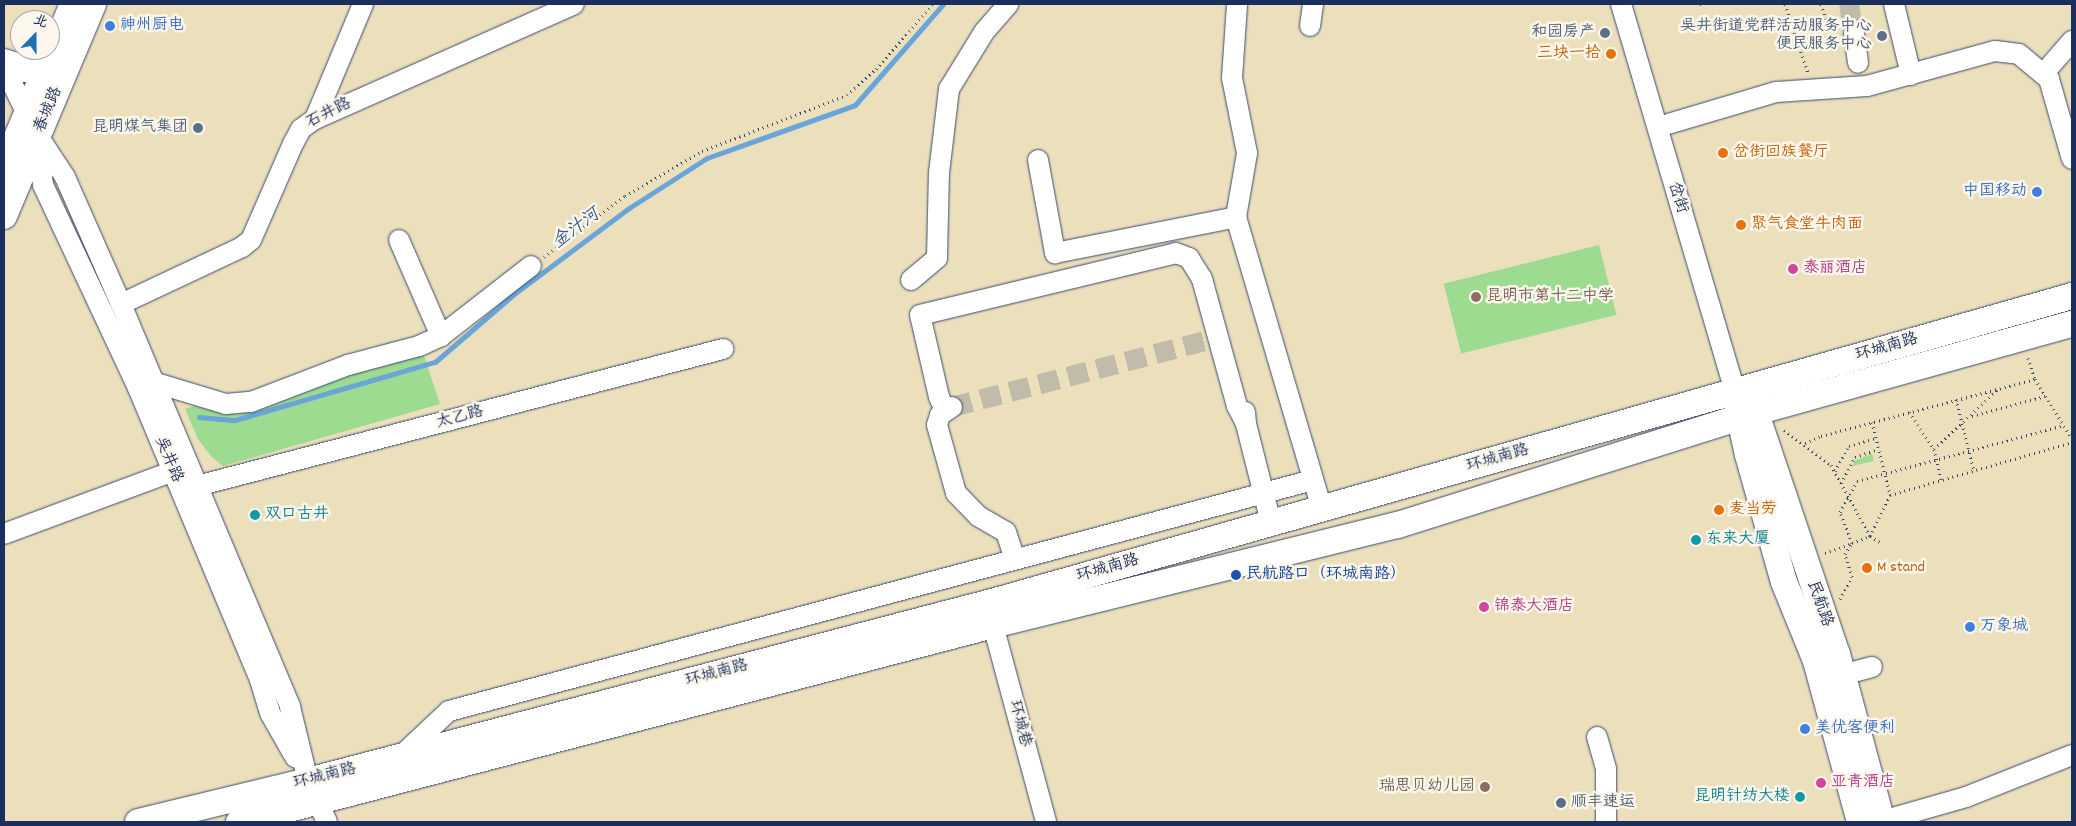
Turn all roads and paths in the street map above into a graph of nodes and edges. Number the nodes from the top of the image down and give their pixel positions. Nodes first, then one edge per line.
1 (74, 4) edge
2 (93, 4) edge
3 (363, 4) edge
4 (574, 4) edge
5 (933, 4) edge
6 (1008, 4) edge
7 (1237, 4) edge
8 (1314, 4) edge
9 (1621, 4) edge
10 (1634, 4) edge
11 (1785, 4) edge
12 (1821, 4) edge
13 (1894, 4) edge
14 (1310, 26) dead end
15 (1854, 34) tunnel mouth
16 (60, 36) edge
17 (2072, 41) edge
18 (1837, 51) dead end
19 (46, 60) edge
20 (49, 60) edge
21 (4, 62) edge
22 (1858, 63) dead end
23 (4, 68) edge
24 (2044, 73) junction
25 (1911, 75) junction
26 (1813, 90) junction
27 (28, 110) junction
28 (315, 119) junction
29 (1668, 124) junction
30 (38, 136) junction
31 (2072, 159) edge
32 (1038, 160) dead end
33 (4, 168) edge
34 (4, 216) edge
35 (1236, 217) junction
36 (399, 240) dead end
37 (531, 266) joint
38 (911, 280) dead end
39 (2072, 296) edge
40 (121, 304) junction
41 (2072, 324) edge
42 (1228, 335) dead end
43 (441, 336) junction
44 (723, 349) dead end
45 (154, 382) junction
46 (1999, 387) junction
47 (1741, 390) junction
48 (2046, 396) junction
49 (1956, 399) junction
50 (1909, 412) junction
51 (1748, 415) junction
52 (1971, 416) junction
53 (1872, 422) junction
54 (1246, 424) junction
55 (1962, 425) junction
56 (2064, 426) junction
57 (1876, 438) junction
58 (2072, 439) edge
59 (2072, 442) edge
60 (1878, 449) junction
61 (1934, 449) junction
62 (1969, 451) junction
63 (1936, 460) junction
64 (1974, 470) junction
65 (173, 471) junction
66 (1834, 471) junction
67 (1884, 474) junction
68 (1314, 480) junction
69 (1941, 480) junction
70 (1841, 483) junction
71 (197, 486) junction
72 (1264, 494) junction
73 (1890, 495) junction
74 (1848, 497) junction
75 (1322, 509) junction
76 (1271, 523) junction
77 (4, 534) edge
78 (1870, 536) junction
79 (1880, 542) dead end
80 (1852, 543) junction
81 (1826, 552) dead end
82 (1015, 559) junction
83 (1841, 597) dead end
84 (993, 625) junction
85 (1873, 672) dead end
86 (1844, 680) junction
87 (1597, 737) dead end
88 (2072, 756) edge
89 (399, 757) junction
90 (317, 802) edge
91 (138, 822) edge
92 (239, 822) edge
93 (1046, 822) edge
94 (1606, 822) edge
95 (1875, 822) edge

1 - 16 main road, 春城路
2 - 30 main road, 春城路
3 - 28 street
4 - 28 street, 石井路
5 - 37 path
6 - 38 street
7 - 35 street
8 - 14 street
9 - 47 street, 岔街
10 - 29 street, 岔街
11 - 26 path
12 - 18 path
13 - 25 street
15 - 22 street
17 - 24 street
19 - 21 main road
20 - 27 main road, 春城路
23 - 27 street, 吴井路
24 - 25 street
24 - 31 street
25 - 26 street
26 - 29 street
27 - 30 street, 吴井路
27 - 33 main road, 春城路
28 - 40 street, 石井路
29 - 47 street, 岔街
30 - 34 main road, 春城路
30 - 40 street, 吴井路
30 - 65 street, 吴井路
32 - 35 street
35 - 68 street
36 - 43 street
37 - 43 street
39 - 47 main road, 环城南路
40 - 45 street, 吴井路
41 - 51 main road, 环城南路
42 - 54 street
43 - 45 street
44 - 71 street, 太乙路
45 - 71 street, 吴井路
46 - 48 path
46 - 49 path
46 - 52 path
47 - 51 main road, 民航路
47 - 75 main road, 环城南路
48 - 52 path
48 - 56 path
49 - 50 path
49 - 55 path
50 - 53 path
50 - 61 path
51 - 84 main road, 环城南路
51 - 86 main road, 民航路
51 - 95 main road, 民航路
52 - 55 path
53 - 57 path
53 - 66 path
54 - 72 street
54 - 82 street
55 - 61 path
55 - 62 path
56 - 58 path
56 - 62 path
57 - 60 path
57 - 66 path
59 - 64 path
60 - 67 path
60 - 70 path
61 - 63 path
62 - 63 path
62 - 64 path
63 - 67 path
63 - 69 path
64 - 69 path
65 - 77 street
65 - 90 street, 吴井路
66 - 70 path
67 - 73 path
67 - 74 path
68 - 72 street
68 - 75 street
69 - 73 path
70 - 74 path
71 - 90 street, 吴井路
72 - 76 street
72 - 82 street
73 - 78 path
74 - 78 path
74 - 80 path
75 - 76 main road, 环城南路
76 - 89 main road, 环城南路
78 - 79 path
78 - 80 path
80 - 81 path
80 - 83 path
82 - 89 street
84 - 90 main road, 环城南路
84 - 93 street, 环城巷
85 - 86 street
86 - 95 main road, 民航路
87 - 94 street
88 - 95 street
89 - 90 main road, 环城南路
90 - 91 main road, 环城南路
90 - 92 main road, 环城南路

